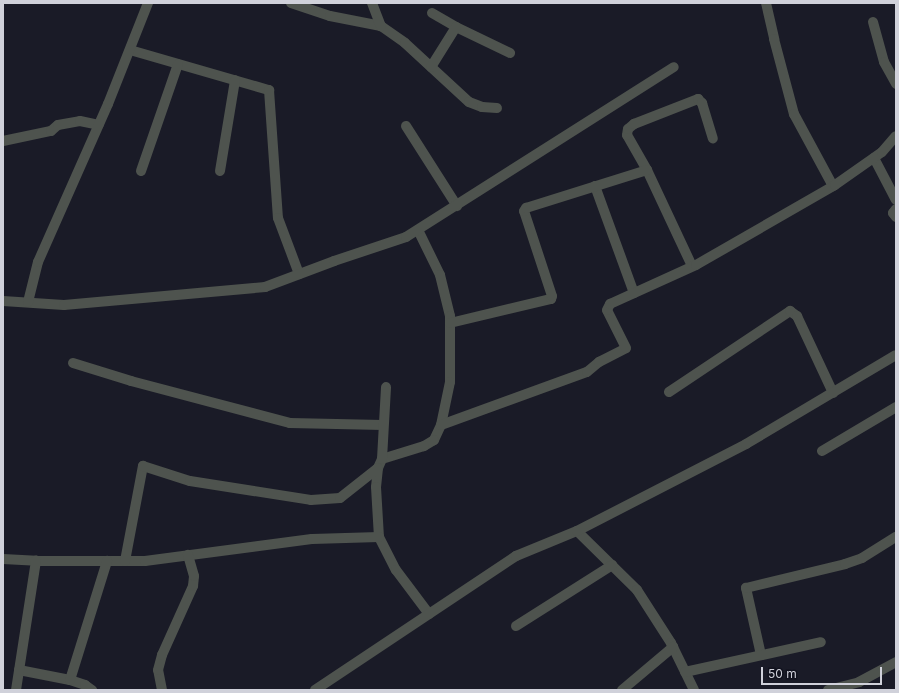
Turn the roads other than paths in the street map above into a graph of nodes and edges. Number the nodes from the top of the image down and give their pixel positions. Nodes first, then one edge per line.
1 (148, 3) edge
2 (291, 3) edge
3 (372, 3) edge
4 (766, 3) edge
5 (432, 13) dead end
6 (873, 22) dead end
7 (381, 26) junction
8 (456, 28) junction
9 (130, 50) junction
10 (510, 53) dead end
11 (178, 64) junction
12 (431, 67) junction
13 (674, 67) dead end
14 (235, 80) junction
15 (896, 84) edge
16 (497, 108) dead end
17 (99, 125) junction
18 (406, 126) dead end
19 (896, 136) edge
20 (713, 138) dead end
21 (3, 141) edge
22 (874, 158) junction
23 (220, 170) dead end
24 (647, 170) junction
25 (141, 171) dead end
26 (595, 186) junction
27 (833, 186) junction
28 (896, 200) edge
29 (457, 206) junction
30 (896, 209) edge
31 (896, 217) edge
32 (418, 230) junction
33 (692, 266) junction
34 (299, 274) junction
35 (634, 293) junction
36 (3, 301) edge
37 (28, 302) junction
38 (450, 323) junction
39 (896, 355) edge
40 (73, 363) dead end
41 (386, 387) dead end
42 (669, 392) dead end
43 (833, 393) junction
44 (896, 407) edge
45 (383, 425) junction
46 (441, 425) junction
47 (822, 451) dead end
48 (380, 464) junction
49 (577, 531) junction
50 (379, 537) junction
51 (896, 537) edge
52 (188, 555) junction
53 (3, 559) edge
54 (107, 561) junction
55 (125, 561) junction
56 (36, 562) junction
57 (612, 565) junction
58 (429, 614) junction
59 (516, 626) dead end
60 (821, 642) dead end
61 (673, 647) junction
62 (761, 655) junction
63 (896, 662) edge
64 (19, 670) junction
65 (685, 672) junction
66 (70, 680) junction
67 (16, 690) edge
68 (92, 690) edge
69 (162, 690) edge
70 (315, 690) edge
71 (622, 690) edge
72 (694, 690) edge
73 (828, 690) edge

1 - 9 street
2 - 7 street
3 - 7 street
4 - 27 street
5 - 8 street
6 - 15 street
7 - 12 street
8 - 10 street
8 - 12 street
9 - 11 street
9 - 17 street
11 - 14 street
11 - 25 street
12 - 16 street
13 - 29 street
14 - 23 street
14 - 34 street
17 - 21 street
17 - 37 street
18 - 29 street
19 - 22 street
20 - 24 street
22 - 27 street
22 - 28 street
24 - 26 street
24 - 33 street
26 - 35 street
26 - 38 street
27 - 33 street
29 - 32 street
30 - 31 street
32 - 34 street
32 - 38 street
33 - 35 street
34 - 37 street
35 - 46 street
36 - 37 street
38 - 46 street
39 - 43 street
40 - 45 street
41 - 45 street
42 - 43 street
43 - 49 street
44 - 47 street
45 - 48 street
46 - 48 street
48 - 50 street
48 - 55 street
49 - 57 street
49 - 58 street
50 - 52 street
50 - 58 street
51 - 62 street
52 - 55 street
52 - 69 street
53 - 56 street
54 - 55 street
54 - 56 street
54 - 66 street
56 - 64 street
57 - 59 street
57 - 61 street
58 - 70 street
60 - 62 street
61 - 65 street
61 - 71 street
62 - 65 street
63 - 73 street
64 - 66 street
64 - 67 street
65 - 72 street
66 - 68 street

